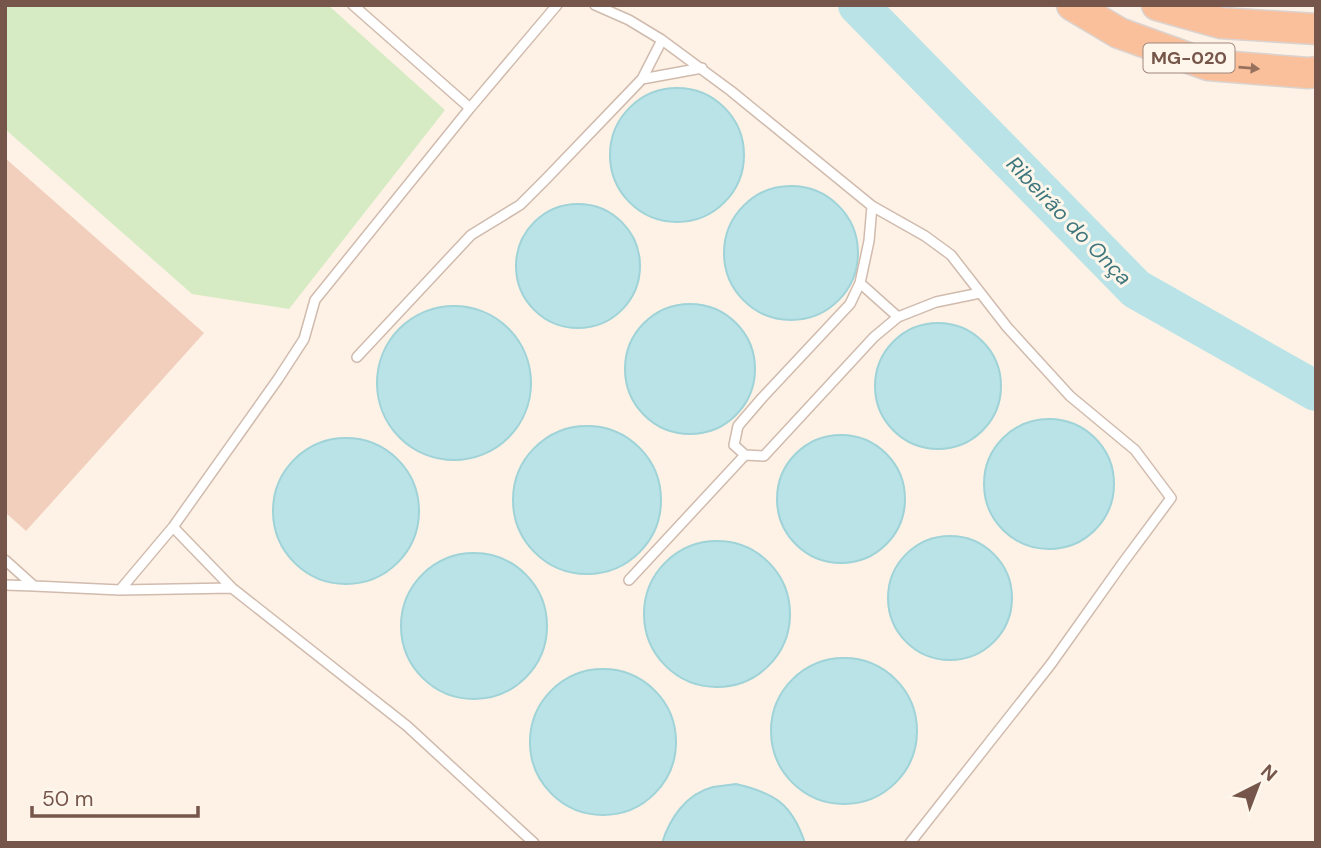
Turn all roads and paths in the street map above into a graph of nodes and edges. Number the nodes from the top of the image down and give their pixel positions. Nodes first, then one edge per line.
1 (353, 5) edge
2 (557, 5) edge
3 (595, 5) edge
4 (1072, 5) edge
5 (1157, 5) edge
6 (1316, 29) edge
7 (662, 40) junction
8 (702, 68) junction
9 (1316, 72) edge
10 (642, 79) junction
11 (470, 107) junction
12 (872, 206) junction
13 (860, 283) junction
14 (980, 293) junction
15 (898, 317) junction
16 (357, 357) dead end
17 (745, 456) junction
18 (173, 527) junction
19 (5, 560) edge
20 (629, 580) dead end
21 (5, 585) edge
22 (34, 586) junction
23 (232, 588) junction
24 (120, 590) junction
25 (534, 843) edge
26 (910, 843) edge

1 - 11 lane
2 - 11 lane
3 - 7 lane
4 -> 9 highway, MG-020
5 - 6 highway, MG-020
7 - 8 lane
7 - 10 lane
8 - 10 lane
8 - 12 lane
10 - 16 lane
11 - 18 lane
12 - 13 lane
12 - 14 lane
13 - 15 lane
13 - 17 lane
14 - 15 lane
14 - 26 lane
15 - 17 lane
17 - 20 lane
18 - 23 lane
18 - 24 lane
19 - 22 lane
21 - 22 lane
22 - 24 lane
23 - 24 lane
23 - 25 lane

